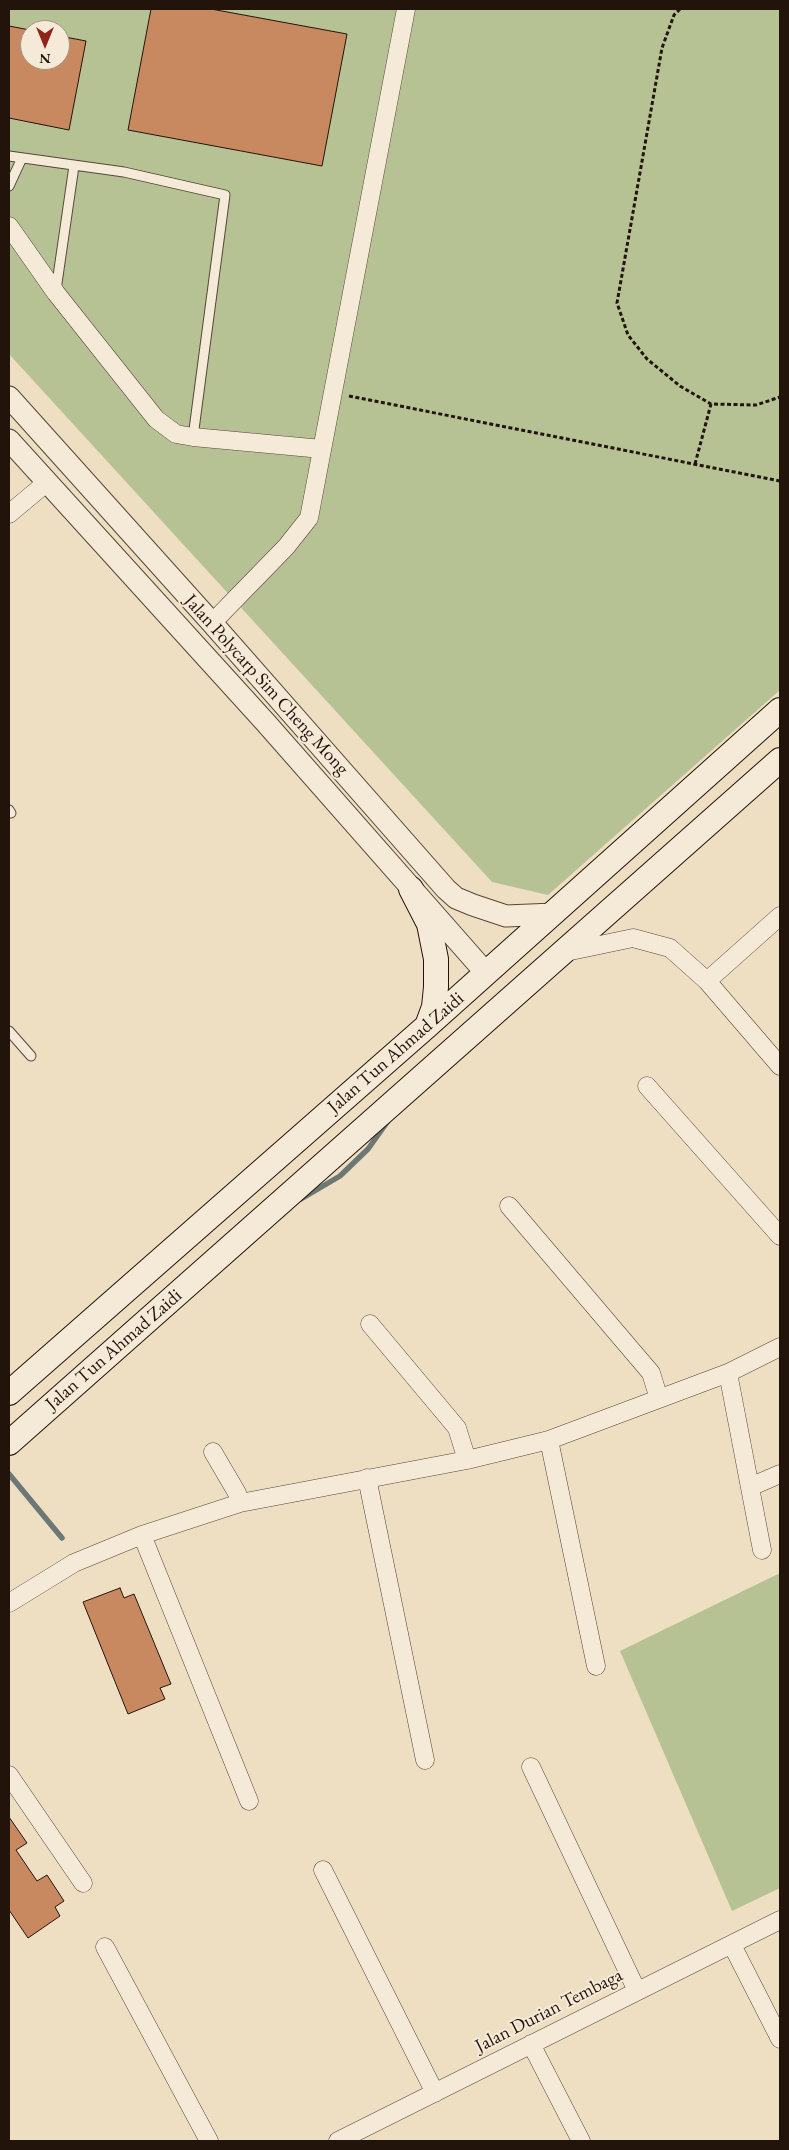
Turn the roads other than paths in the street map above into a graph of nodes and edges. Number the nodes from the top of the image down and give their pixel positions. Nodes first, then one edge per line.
1 (406, 9) edge
2 (9, 156) edge
3 (22, 158) junction
4 (74, 166) junction
5 (9, 186) edge
6 (9, 226) edge
7 (56, 293) junction
8 (9, 397) edge
9 (9, 404) edge
10 (193, 437) junction
11 (9, 440) edge
12 (322, 449) junction
13 (46, 483) junction
14 (13, 507) edge
15 (116, 518) junction
16 (212, 623) junction
17 (780, 710) edge
18 (266, 723) junction
19 (778, 764) edge
20 (412, 889) junction
21 (554, 914) junction
22 (780, 916) edge
23 (566, 952) junction
24 (486, 973) junction
25 (707, 981) junction
26 (427, 1026) junction
27 (9, 1031) edge
28 (31, 1056) dead end
29 (780, 1063) edge
30 (648, 1086) dead end
31 (509, 1206) dead end
32 (780, 1236) edge
33 (370, 1324) dead end
34 (780, 1347) edge
35 (728, 1373) junction
36 (9, 1393) edge
37 (659, 1399) junction
38 (549, 1440) junction
39 (9, 1444) edge
40 (213, 1452) dead end
41 (467, 1460) junction
42 (780, 1474) edge
43 (367, 1478) junction
44 (750, 1487) junction
45 (240, 1503) junction
46 (142, 1535) junction
47 (762, 1550) dead end
48 (9, 1603) edge
49 (596, 1666) dead end
50 (425, 1760) dead end
51 (530, 1767) dead end
52 (9, 1775) edge
53 (249, 1801) dead end
54 (323, 1870) dead end
55 (83, 1883) dead end
56 (780, 1920) edge
57 (732, 1945) junction
58 (105, 1947) dead end
59 (637, 1991) junction
60 (780, 2040) edge
61 (531, 2044) junction
62 (435, 2093) junction
63 (343, 2140) edge
64 (209, 2141) edge
65 (581, 2141) edge

1 - 12 street
2 - 3 lane
3 - 4 lane
3 - 5 lane
4 - 7 lane
4 - 10 lane
6 - 7 street
7 - 10 street
8 - 15 street, Jalan Polycarp Sim Cheng Mong
9 - 13 street
10 - 12 street
11 - 13 street, Jalan Polycarp Sim Cheng Mong
12 - 16 street
13 - 14 street
13 - 15 street
13 - 18 street, Jalan Polycarp Sim Cheng Mong
15 - 16 street, Jalan Polycarp Sim Cheng Mong
16 - 18 street
16 - 21 street, Jalan Polycarp Sim Cheng Mong
17 - 21 main road, Jalan Tun Ahmad Zaidi
18 - 20 street, Jalan Polycarp Sim Cheng Mong
19 - 23 main road, Jalan Tun Ahmad Zaidi
20 - 24 street, Jalan Polycarp Sim Cheng Mong
20 - 26 main road
21 - 24 main road, Jalan Tun Ahmad Zaidi
22 - 25 street
23 - 25 street
23 - 39 main road, Jalan Tun Ahmad Zaidi
24 - 26 main road, Jalan Tun Ahmad Zaidi
25 - 29 street
26 - 36 main road, Jalan Tun Ahmad Zaidi
27 - 28 lane
30 - 32 street
31 - 37 street
33 - 41 street
34 - 35 street
35 - 37 street
35 - 44 street
37 - 38 street
38 - 41 street
38 - 49 street
40 - 45 street
41 - 43 street
42 - 44 street
43 - 45 street
43 - 50 street
44 - 47 street
45 - 46 street
46 - 48 street
46 - 53 street
51 - 59 street
52 - 55 street
54 - 62 street
56 - 57 street, Jalan Durian Tembaga
57 - 59 street, Jalan Durian Tembaga
57 - 60 street
58 - 64 street
59 - 61 street, Jalan Durian Tembaga
61 - 62 street, Jalan Durian Tembaga
61 - 65 street
62 - 63 street, Jalan Durian Tembaga

